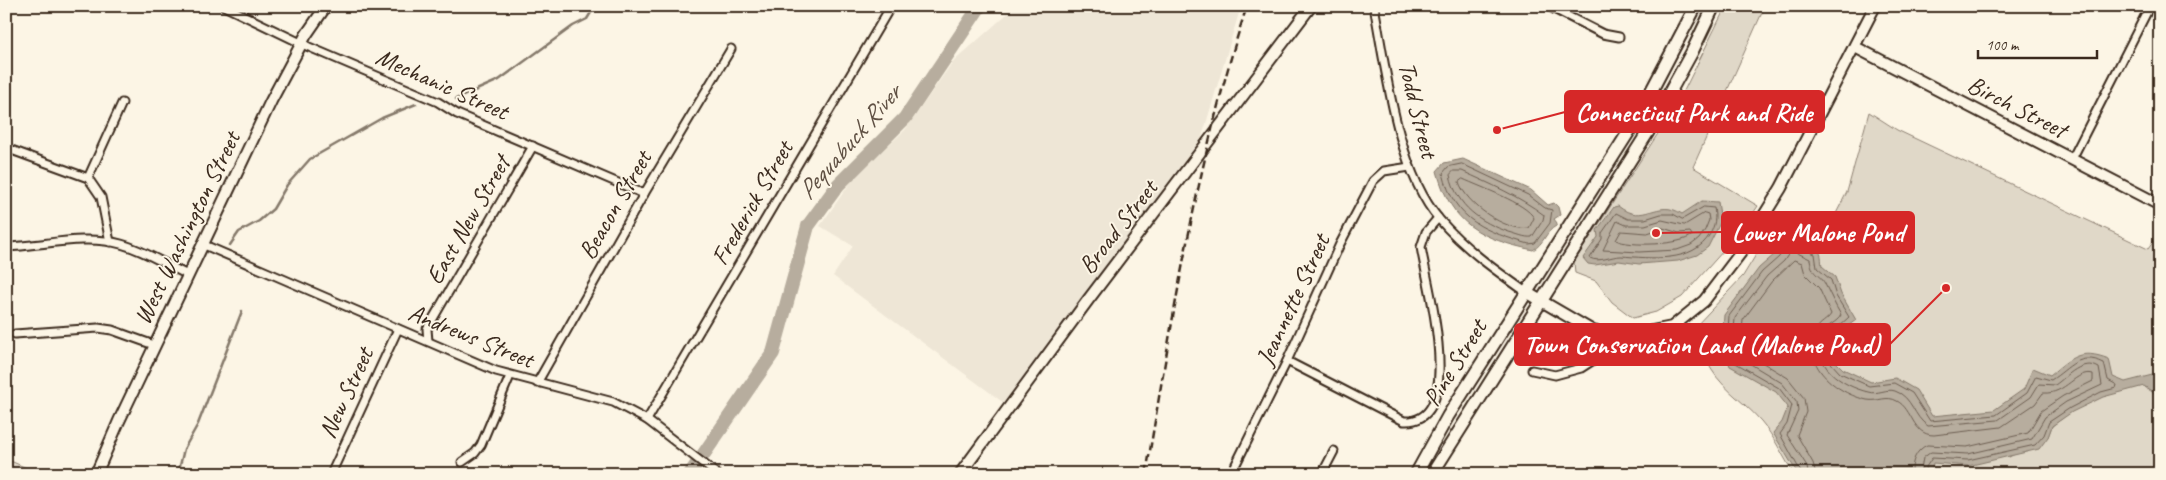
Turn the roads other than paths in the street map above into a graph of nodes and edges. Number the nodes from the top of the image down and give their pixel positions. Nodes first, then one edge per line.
1 (224, 6) edge
2 (326, 6) edge
3 (891, 6) edge
4 (1312, 6) edge
5 (1374, 6) edge
6 (1548, 6) edge
7 (1696, 6) edge
8 (1714, 6) edge
9 (1875, 6) edge
10 (2150, 6) edge
11 (1619, 37) dead end
12 (301, 43) junction
13 (1855, 47) junction
14 (731, 49) dead end
15 (122, 103) dead end
16 (534, 146) junction
17 (6, 148) edge
18 (2072, 159) junction
19 (1410, 166) junction
20 (88, 178) junction
21 (644, 194) junction
22 (2160, 205) edge
23 (1438, 218) junction
24 (110, 242) junction
25 (202, 244) junction
26 (6, 247) edge
27 (188, 275) junction
28 (1526, 292) junction
29 (1540, 301) junction
30 (398, 329) junction
31 (15, 334) dead end
32 (1606, 334) junction
33 (428, 341) junction
34 (154, 345) junction
35 (1287, 361) junction
36 (1532, 370) dead end
37 (510, 376) junction
38 (537, 383) junction
39 (647, 420) junction
40 (1334, 451) dead end
41 (462, 462) dead end
42 (96, 474) edge
43 (331, 474) edge
44 (717, 474) edge
45 (960, 474) edge
46 (1231, 474) edge
47 (1322, 474) edge
48 (1416, 474) edge
49 (1432, 474) edge

1 - 12 street, Mechanic Street
2 - 12 main road, West Washington Street
3 - 39 street, Frederick Street
4 - 45 main road, Broad Street
5 - 19 street, Todd Street
6 - 11 street
7 - 28 highway, Pine Street
8 - 29 highway, Pine Street
9 - 13 main road
10 - 18 street
12 - 16 street, Mechanic Street
12 - 25 main road, West Washington Street
13 - 18 main road, Birch Street
13 - 32 main road
14 - 21 street, Beacon Street
15 - 20 street
16 - 21 street, Mechanic Street
16 - 33 street, East New Street
17 - 20 street
18 - 22 main road, Birch Street
19 - 23 street, Todd Street
19 - 35 street, Jeannette Street
20 - 24 street
21 - 38 street, Beacon Street
23 - 28 street, Todd Street
23 - 35 street
24 - 26 street
24 - 27 street
25 - 27 main road, West Washington Street
25 - 30 street, Andrews Street
27 - 34 main road, West Washington Street
28 - 29 main road
28 - 48 highway, Pine Street
29 - 32 main road
29 - 49 highway, Pine Street
30 - 33 street, Andrews Street
30 - 43 street, New Street
31 - 34 street
32 - 36 street
33 - 37 street, Andrews Street
34 - 42 main road, West Washington Street
35 - 46 street, Jeannette Street
37 - 38 street, Andrews Street
37 - 41 street
38 - 39 street, Andrews Street
39 - 44 street, Andrews Street
40 - 47 street

